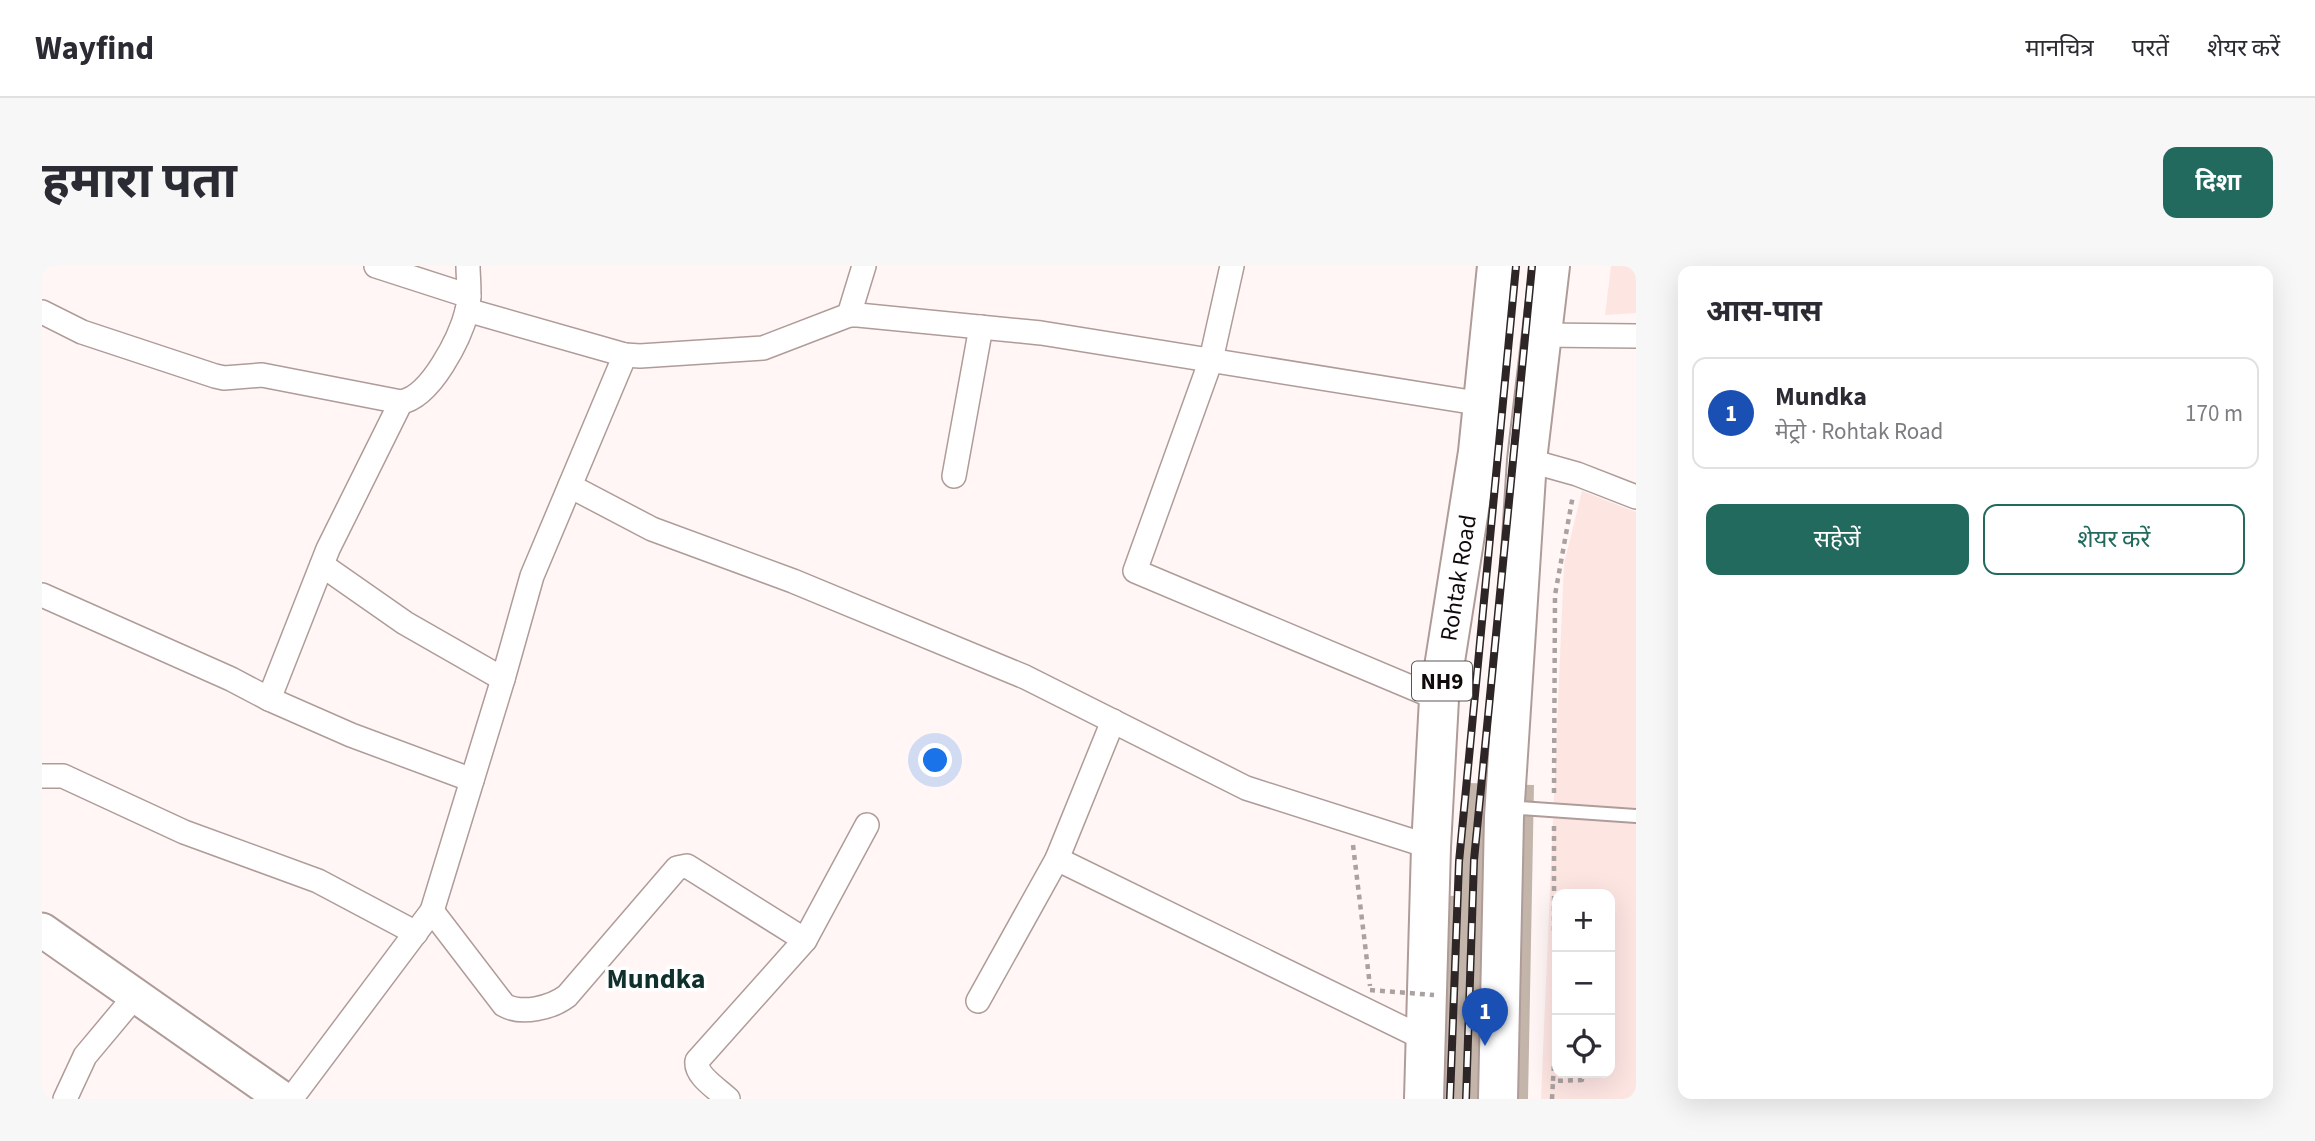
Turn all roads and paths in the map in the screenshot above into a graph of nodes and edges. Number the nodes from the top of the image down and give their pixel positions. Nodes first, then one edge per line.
1 (376, 266) edge
2 (468, 266) edge
3 (864, 266) edge
4 (1232, 266) edge
5 (1497, 266) edge
6 (1550, 266) edge
7 (468, 303) junction
8 (42, 312) edge
9 (849, 315) junction
10 (981, 327) junction
11 (1541, 335) junction
12 (1636, 336) edge
13 (625, 355) junction
14 (1211, 360) junction
15 (401, 402) junction
16 (1483, 404) junction
17 (1527, 460) junction
18 (1577, 474) junction
19 (954, 476) dead end
20 (570, 486) junction
21 (1636, 497) edge
22 (322, 565) junction
23 (42, 595) edge
24 (503, 679) junction
25 (269, 699) junction
26 (1439, 699) junction
27 (1113, 721) junction
28 (42, 776) edge
29 (472, 780) junction
30 (1520, 808) dead end
31 (1554, 810) junction
32 (1636, 816) edge
33 (1350, 820) junction
34 (867, 825) dead end
35 (1431, 847) junction
36 (1057, 859) junction
37 (1554, 889) edge
38 (432, 911) junction
39 (42, 930) edge
40 (416, 933) junction
41 (805, 940) junction
42 (136, 995) junction
43 (1434, 995) dead end
44 (978, 1001) dead end
45 (1425, 1039) junction
46 (1553, 1078) edge
47 (1582, 1078) edge
48 (1553, 1081) junction
49 (714, 1094) edge
50 (65, 1099) edge
51 (283, 1099) edge
52 (291, 1099) edge
53 (1424, 1099) edge
54 (1498, 1099) edge
55 (1552, 1099) edge

1 - 7 street
2 - 7 street
3 - 9 street
4 - 14 street
5 - 16 highway, Rohtak Road / NH9
6 - 11 highway
7 - 13 street
7 - 15 street
8 - 15 street
9 - 10 street
9 - 13 street
10 - 14 street
10 - 19 street
11 - 12 street
11 - 17 highway
13 - 20 street
14 - 16 street
14 - 26 street
15 - 22 street
16 - 26 highway, Rohtak Road / NH9
17 - 18 street
17 - 54 highway
18 - 21 street
18 - 31 path
20 - 24 street
20 - 27 street
22 - 24 street
22 - 25 street
23 - 25 street
24 - 29 street
25 - 29 street
26 - 35 highway, Rohtak Road / NH9
27 - 33 street
27 - 36 street
28 - 40 street
29 - 38 street
30 - 31 lane
31 - 32 lane
31 - 37 path
33 - 35 street
33 - 43 path, bridge
34 - 41 street
35 - 45 highway, Rohtak Road / NH9
36 - 44 street
36 - 45 street
38 - 40 street
38 - 41 street
39 - 42 street
40 - 52 street
41 - 49 street
42 - 50 street
42 - 51 street
45 - 53 highway, Rohtak Road / NH9
46 - 48 path
47 - 48 path
48 - 55 path

